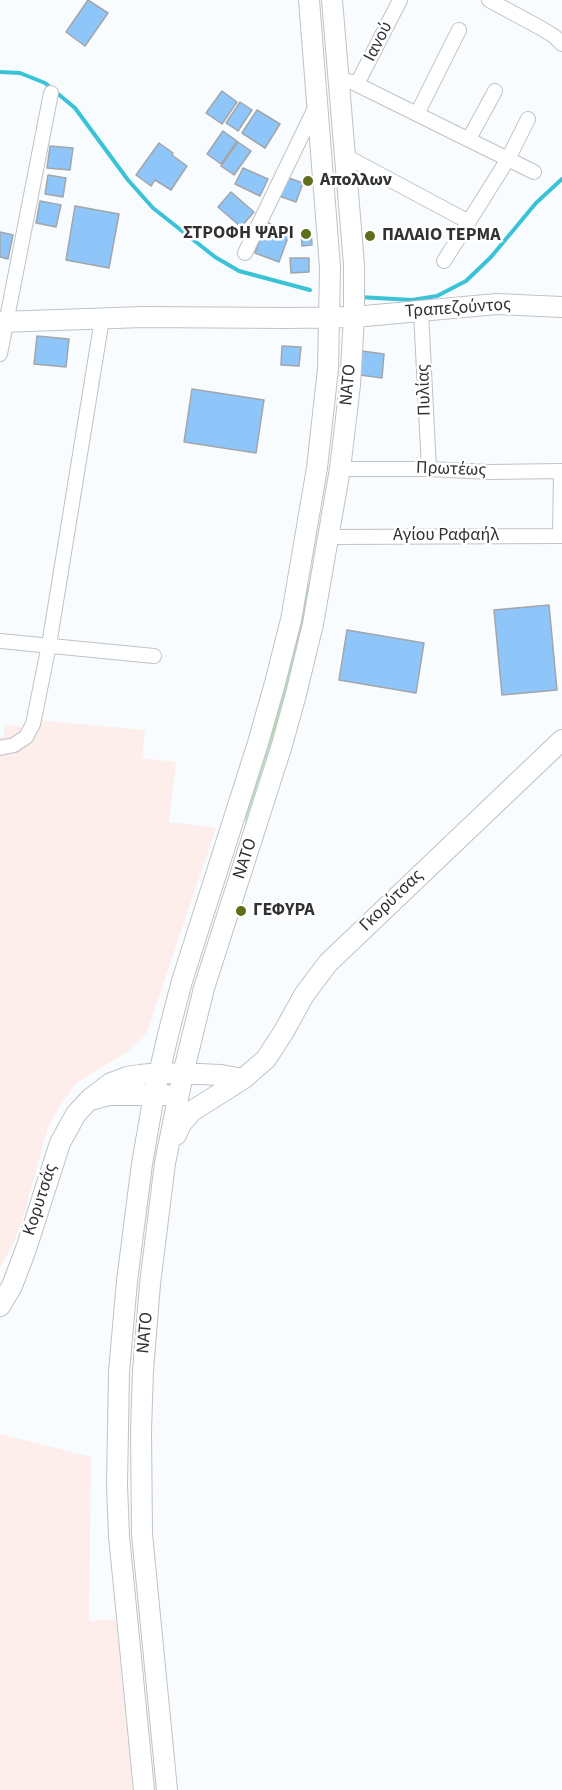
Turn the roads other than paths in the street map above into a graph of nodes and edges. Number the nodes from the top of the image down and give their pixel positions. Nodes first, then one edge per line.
1 (309, 0) edge
2 (333, 0) edge
3 (400, 0) edge
4 (489, 0) edge
5 (459, 30) dead end
6 (562, 44) edge
7 (348, 82) junction
8 (495, 91) dead end
9 (51, 93) dead end
10 (318, 101) junction
11 (417, 114) junction
12 (528, 119) dead end
13 (469, 139) junction
14 (346, 159) junction
15 (508, 159) junction
16 (534, 172) dead end
17 (469, 222) junction
18 (245, 253) dead end
19 (444, 261) dead end
20 (562, 307) edge
21 (422, 312) junction
22 (330, 317) junction
23 (354, 317) junction
24 (102, 319) junction
25 (3, 322) edge
26 (0, 354) edge
27 (340, 469) junction
28 (429, 469) junction
29 (561, 471) edge
30 (561, 536) edge
31 (330, 537) junction
32 (0, 641) edge
33 (49, 645) junction
34 (154, 656) dead end
35 (562, 740) edge
36 (0, 748) edge
37 (169, 1031) junction
38 (192, 1037) junction
39 (160, 1073) junction
40 (183, 1074) junction
41 (127, 1077) junction
42 (222, 1083) junction
43 (154, 1095) junction
44 (178, 1095) junction
45 (100, 1097) junction
46 (147, 1133) junction
47 (165, 1163) junction
48 (0, 1306) edge
49 (144, 1790) edge
50 (167, 1790) edge

1 - 10 main road, ΝΑΤΟ
2 - 7 main road, ΝΑΤΟ
3 - 7 street, Ιανού
4 - 6 street
5 - 11 street
7 - 11 street
7 - 14 main road, ΝΑΤΟ
8 - 13 street
9 - 25 street
10 - 18 street
10 - 22 main road, ΝΑΤΟ
11 - 13 street
12 - 15 street
13 - 15 street
14 - 17 street
14 - 23 main road, ΝΑΤΟ
15 - 16 street
15 - 17 street
17 - 19 street
20 - 21 main road, Τραπεζούντος
21 - 23 main road, Τραπεζούντος
21 - 28 street, Πυλίας
22 - 23 main road, Τραπεζούντος
22 - 24 main road, Τραπεζούντος
22 - 37 main road, ΝΑΤΟ
23 - 27 main road, ΝΑΤΟ
24 - 25 main road, Τραπεζούντος
24 - 33 street
25 - 26 street
27 - 28 street, Πρωτέως
27 - 31 main road, ΝΑΤΟ
28 - 29 street, Πρωτέως
29 - 30 street
30 - 31 street, Αγίου Ραφαήλ
31 - 38 main road, ΝΑΤΟ
32 - 33 street
33 - 34 street
33 - 36 street
35 - 42 main road, Γκορύτσας
37 - 39 main road, ΝΑΤΟ
37 - 41 main road
38 - 40 main road, ΝΑΤΟ
38 - 42 main road
39 - 40 main road
39 - 41 main road
39 - 43 main road, ΝΑΤΟ
40 - 42 main road
40 - 44 main road, ΝΑΤΟ
41 - 45 main road, Κορυτσάς
42 - 44 main road
42 - 47 main road
43 - 44 main road
43 - 45 main road
43 - 46 main road, ΝΑΤΟ
44 - 47 main road, ΝΑΤΟ
45 - 46 main road
45 - 48 main road, Κορυτσάς
46 - 49 main road, ΝΑΤΟ
47 - 50 main road, ΝΑΤΟ

